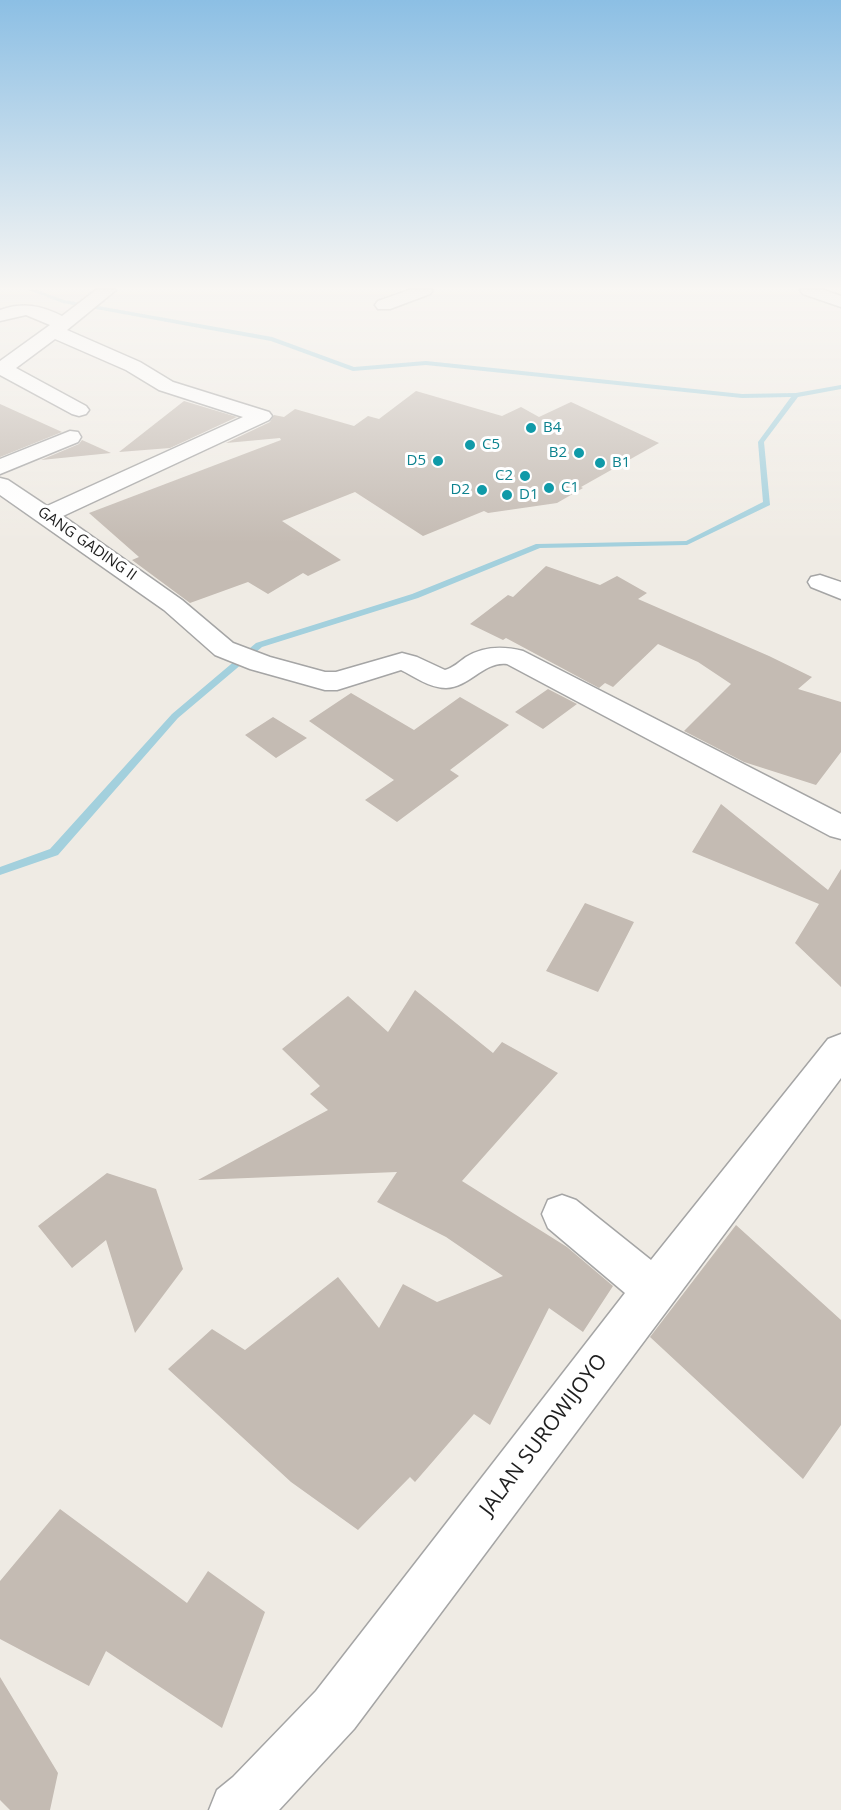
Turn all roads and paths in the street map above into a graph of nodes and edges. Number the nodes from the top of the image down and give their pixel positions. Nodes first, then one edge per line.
1 (11, 374) edge
2 (147, 374) edge
3 (79, 410) dead end
4 (70, 437) dead end
5 (0, 467) edge
6 (0, 485) edge
7 (24, 502) junction
8 (0, 514) edge
9 (46, 515) junction
10 (841, 828) edge
11 (841, 1050) edge
12 (562, 1214) dead end
13 (654, 1290) junction
14 (237, 1810) edge

1 - 3 street
2 - 9 street
4 - 5 street
6 - 7 street, GANG GADING II
7 - 8 street
7 - 9 street, GANG GADING II
9 - 10 street, GANG GADING II
11 - 13 street, JALAN SUROWIJOYO
12 - 13 street
13 - 14 street, JALAN SUROWIJOYO

